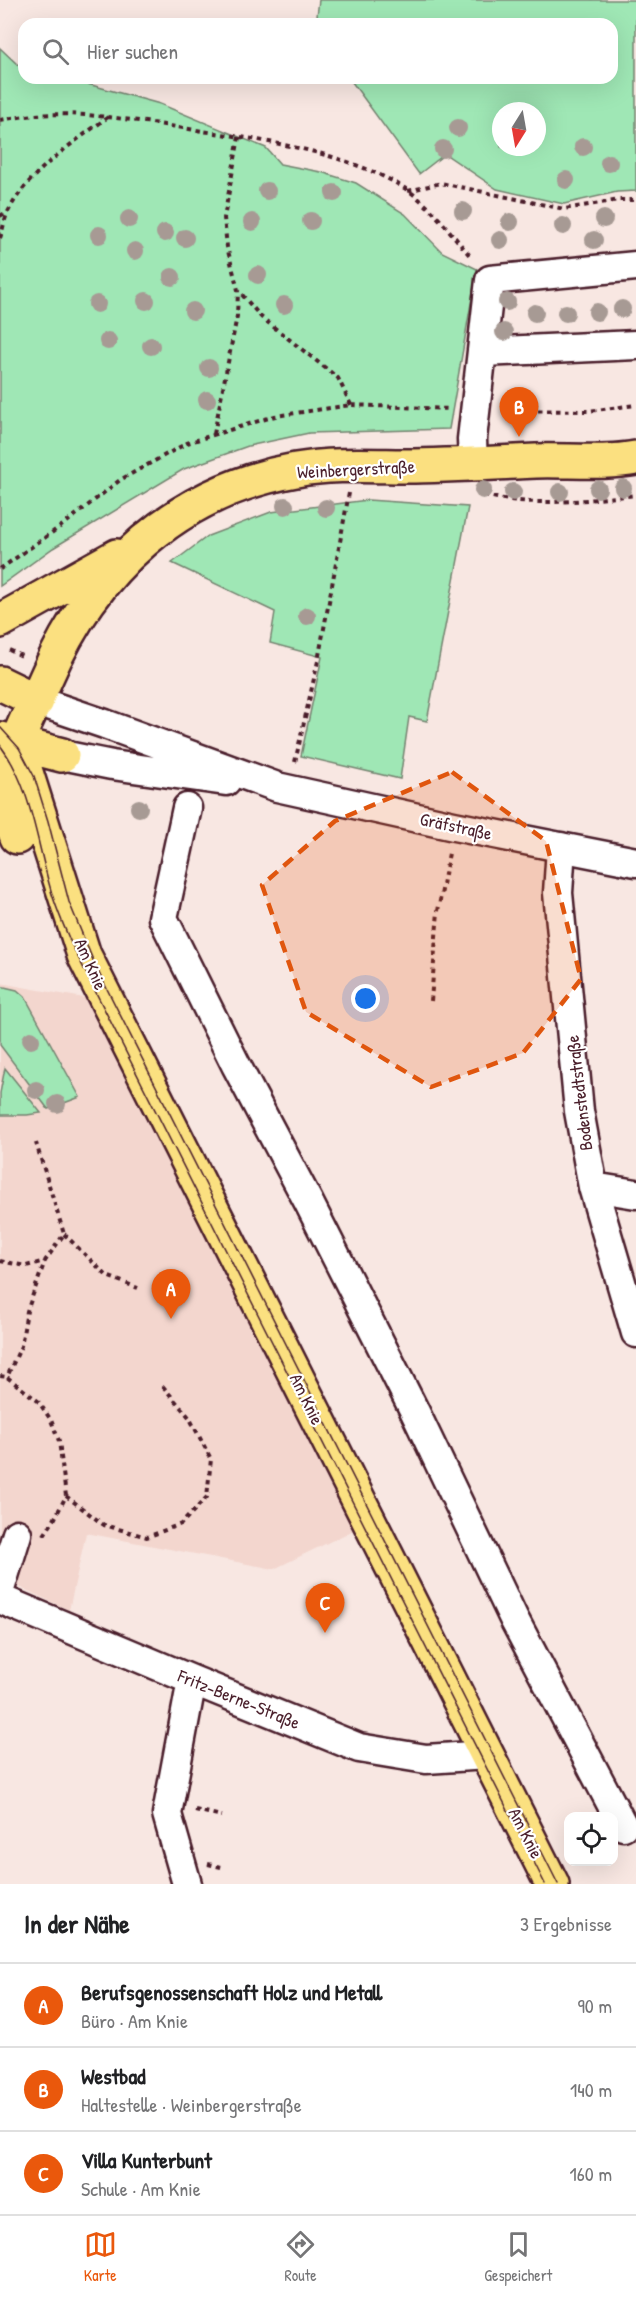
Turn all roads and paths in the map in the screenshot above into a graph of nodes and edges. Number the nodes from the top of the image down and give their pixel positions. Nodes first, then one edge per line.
1 (109, 117) junction
2 (0, 120) edge
3 (239, 137) junction
4 (408, 191) junction
5 (636, 200) edge
6 (8, 212) junction
7 (0, 216) edge
8 (0, 238) edge
9 (636, 266) edge
10 (490, 280) junction
11 (238, 290) junction
12 (636, 345) edge
13 (482, 352) junction
14 (351, 405) dead end
15 (520, 411) dead end
16 (521, 417) dead end
17 (214, 434) dead end
18 (636, 458) edge
19 (474, 479) junction
20 (359, 491) dead end
21 (338, 493) dead end
22 (349, 493) junction
23 (636, 495) edge
24 (137, 545) junction
25 (0, 621) edge
26 (0, 683) edge
27 (37, 701) junction
28 (8, 742) edge
29 (62, 755) junction
30 (284, 789) junction
31 (187, 808) dead end
32 (454, 826) junction
33 (9, 829) edge
34 (561, 847) junction
35 (636, 862) edge
36 (70, 911) junction
37 (430, 1001) dead end
38 (36, 1143) dead end
39 (593, 1187) junction
40 (636, 1194) edge
41 (64, 1234) junction
42 (0, 1261) edge
43 (45, 1261) junction
44 (138, 1288) dead end
45 (636, 1334) edge
46 (0, 1376) edge
47 (6, 1377) junction
48 (160, 1383) dead end
49 (66, 1496) junction
50 (30, 1535) joint
51 (0, 1589) edge
52 (0, 1599) edge
53 (192, 1680) junction
54 (486, 1755) junction
55 (624, 1826) edge
56 (187, 1884) edge
57 (552, 1884) edge

1 - 2 path
1 - 3 path
1 - 6 path
3 - 4 path
3 - 11 path
4 - 5 path
4 - 10 path
6 - 7 path
6 - 8 path
9 - 10 street
10 - 13 street
11 - 14 path
11 - 17 path
12 - 13 street
13 - 19 street
15 - 16 path
18 - 19 main road, Weinbergerstraße
19 - 23 path
19 - 24 main road, Weinbergerstraße
20 - 22 path
21 - 22 path
22 - 30 path
24 - 25 main road
24 - 27 main road, Weinbergerstraße
26 - 27 main road
27 - 28 main road, Weinbergerstraße
27 - 29 main road
27 - 30 street, Gräfstraße
28 - 29 main road
28 - 33 main road, Am Knie
28 - 36 main road, Am Knie
29 - 30 street, Gräfstraße
30 - 32 street, Gräfstraße
31 - 55 street
32 - 34 street, Gräfstraße
32 - 37 path
33 - 36 main road, Am Knie
34 - 35 street, Gräfstraße
34 - 39 street, Bodenstedtstraße
36 - 54 main road, Am Knie
38 - 41 path
39 - 40 street
39 - 45 street, Bodenstedtstraße
41 - 43 path
41 - 44 path
42 - 43 path
43 - 47 path
46 - 47 path
47 - 49 path
48 - 49 path
49 - 50 path
50 - 51 street
52 - 53 street, Fritz-Berne-Straße
53 - 54 street, Fritz-Berne-Straße
53 - 56 street
54 - 57 main road, Am Knie

